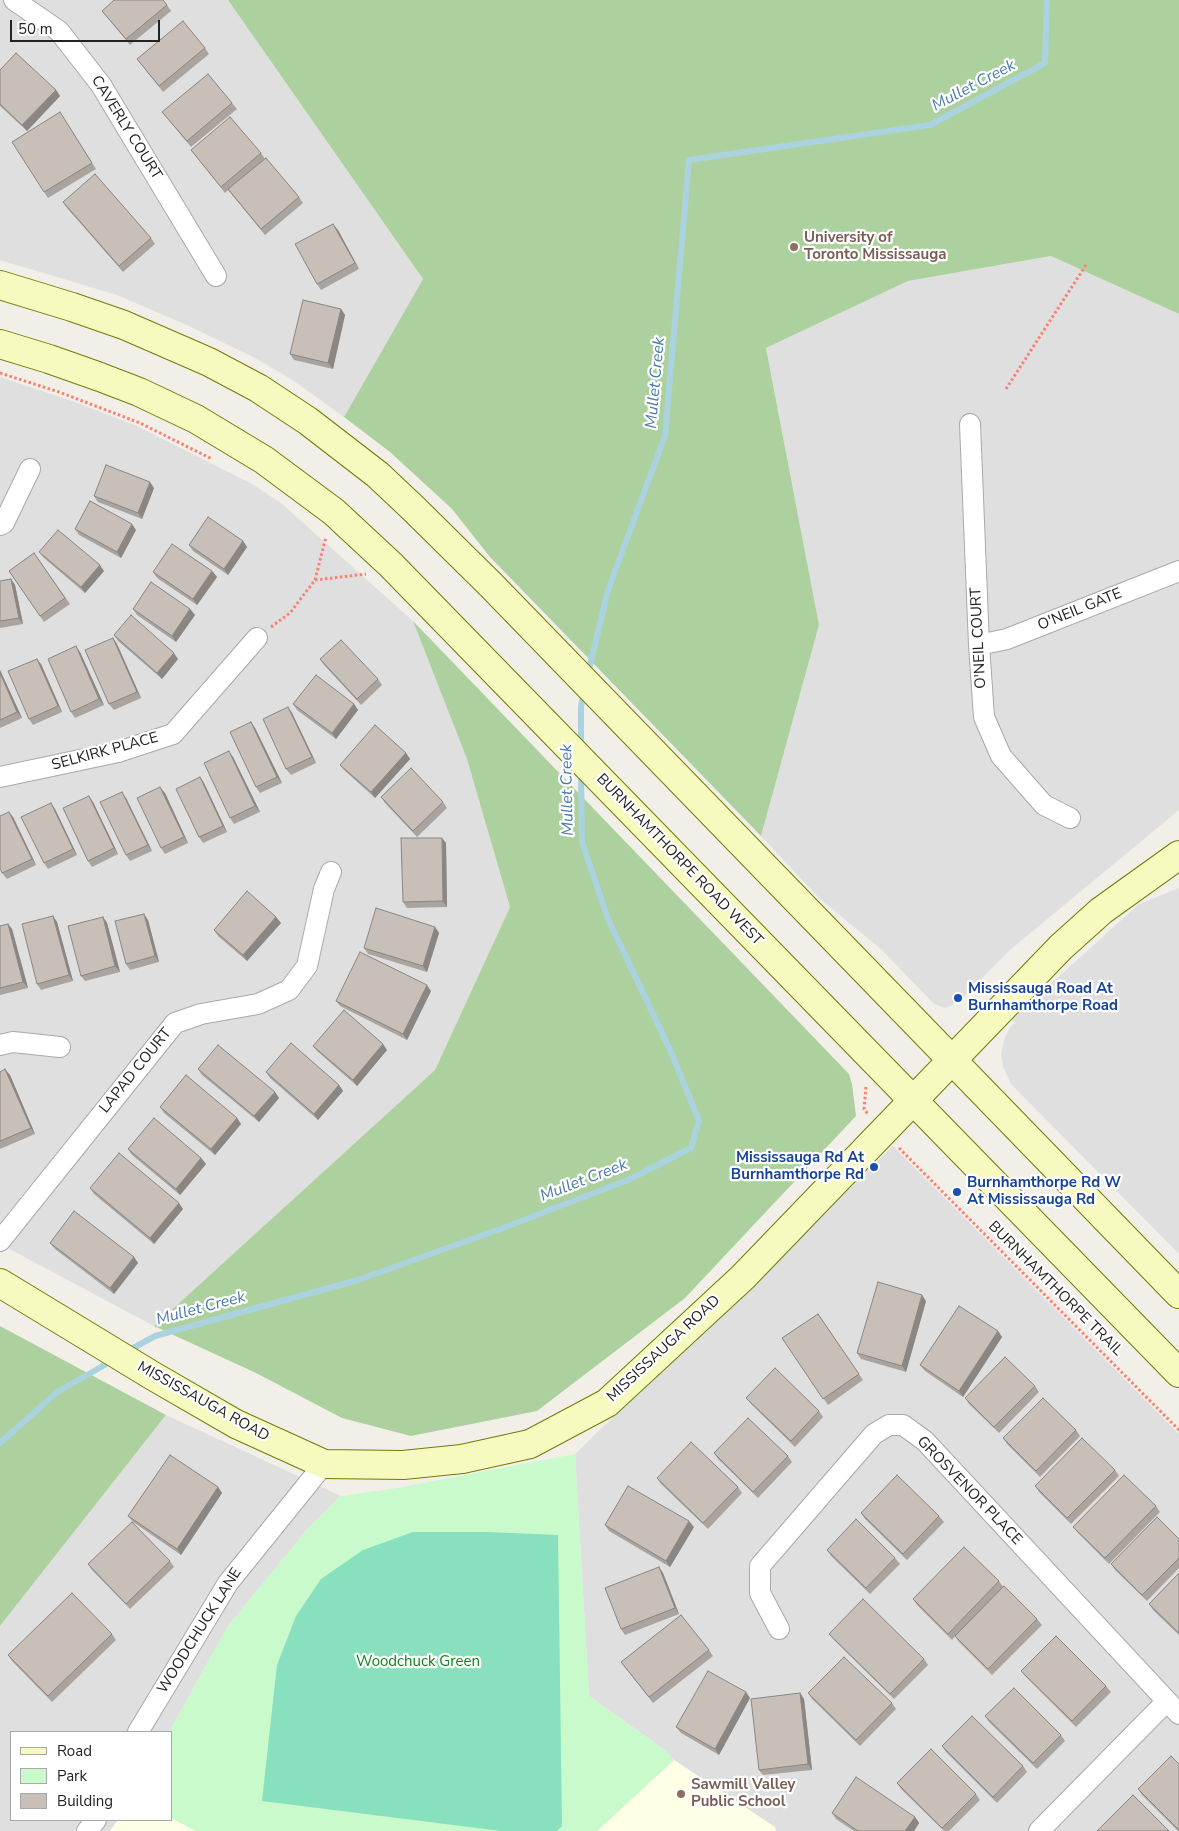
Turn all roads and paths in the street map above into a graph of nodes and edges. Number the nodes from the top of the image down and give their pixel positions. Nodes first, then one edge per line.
1 (14, 0) edge
2 (1086, 265) dead end
3 (216, 276) dead end
4 (0, 285) edge
5 (0, 344) edge
6 (0, 373) edge
7 (1006, 389) dead end
8 (970, 424) dead end
9 (219, 462) dead end
10 (30, 469) dead end
11 (0, 525) edge
12 (332, 539) dead end
13 (364, 567) dead end
14 (1179, 570) edge
15 (315, 580) junction
16 (257, 638) joint
17 (979, 645) junction
18 (0, 777) edge
19 (1070, 818) dead end
20 (1179, 855) edge
21 (331, 872) dead end
22 (0, 1045) edge
23 (60, 1047) dead end
24 (951, 1061) junction
25 (913, 1100) junction
26 (893, 1142) dead end
27 (0, 1241) edge
28 (0, 1283) edge
29 (1179, 1294) edge
30 (1179, 1373) edge
31 (1179, 1430) edge
32 (324, 1464) junction
33 (779, 1629) dead end
34 (1173, 1708) edge
35 (139, 1731) edge
36 (95, 1821) edge
37 (87, 1831) edge
38 (1039, 1831) edge

1 - 3 street, CAVERLY COURT
2 - 7 path
4 - 24 main road
5 - 25 main road, BURNHAMTHORPE ROAD WEST
6 - 9 path
8 - 17 street, O'NEIL COURT
10 - 11 street
12 - 15 path
13 - 15 path
14 - 17 street, O'NEIL GATE
15 - 16 path
16 - 18 street, SELKIRK PLACE
17 - 19 street, O'NEIL COURT
20 - 24 main road, MISSISSAUGA ROAD
21 - 27 street, LAPAD COURT
22 - 23 street
24 - 25 main road, MISSISSAUGA ROAD
24 - 29 main road
25 - 30 main road, BURNHAMTHORPE ROAD WEST
25 - 32 main road, MISSISSAUGA ROAD
26 - 31 path, BURNHAMTHORPE TRAIL
28 - 32 main road, MISSISSAUGA ROAD
32 - 35 street, WOODCHUCK LANE
33 - 34 street, GROSVENOR PLACE
34 - 38 street
36 - 37 street

